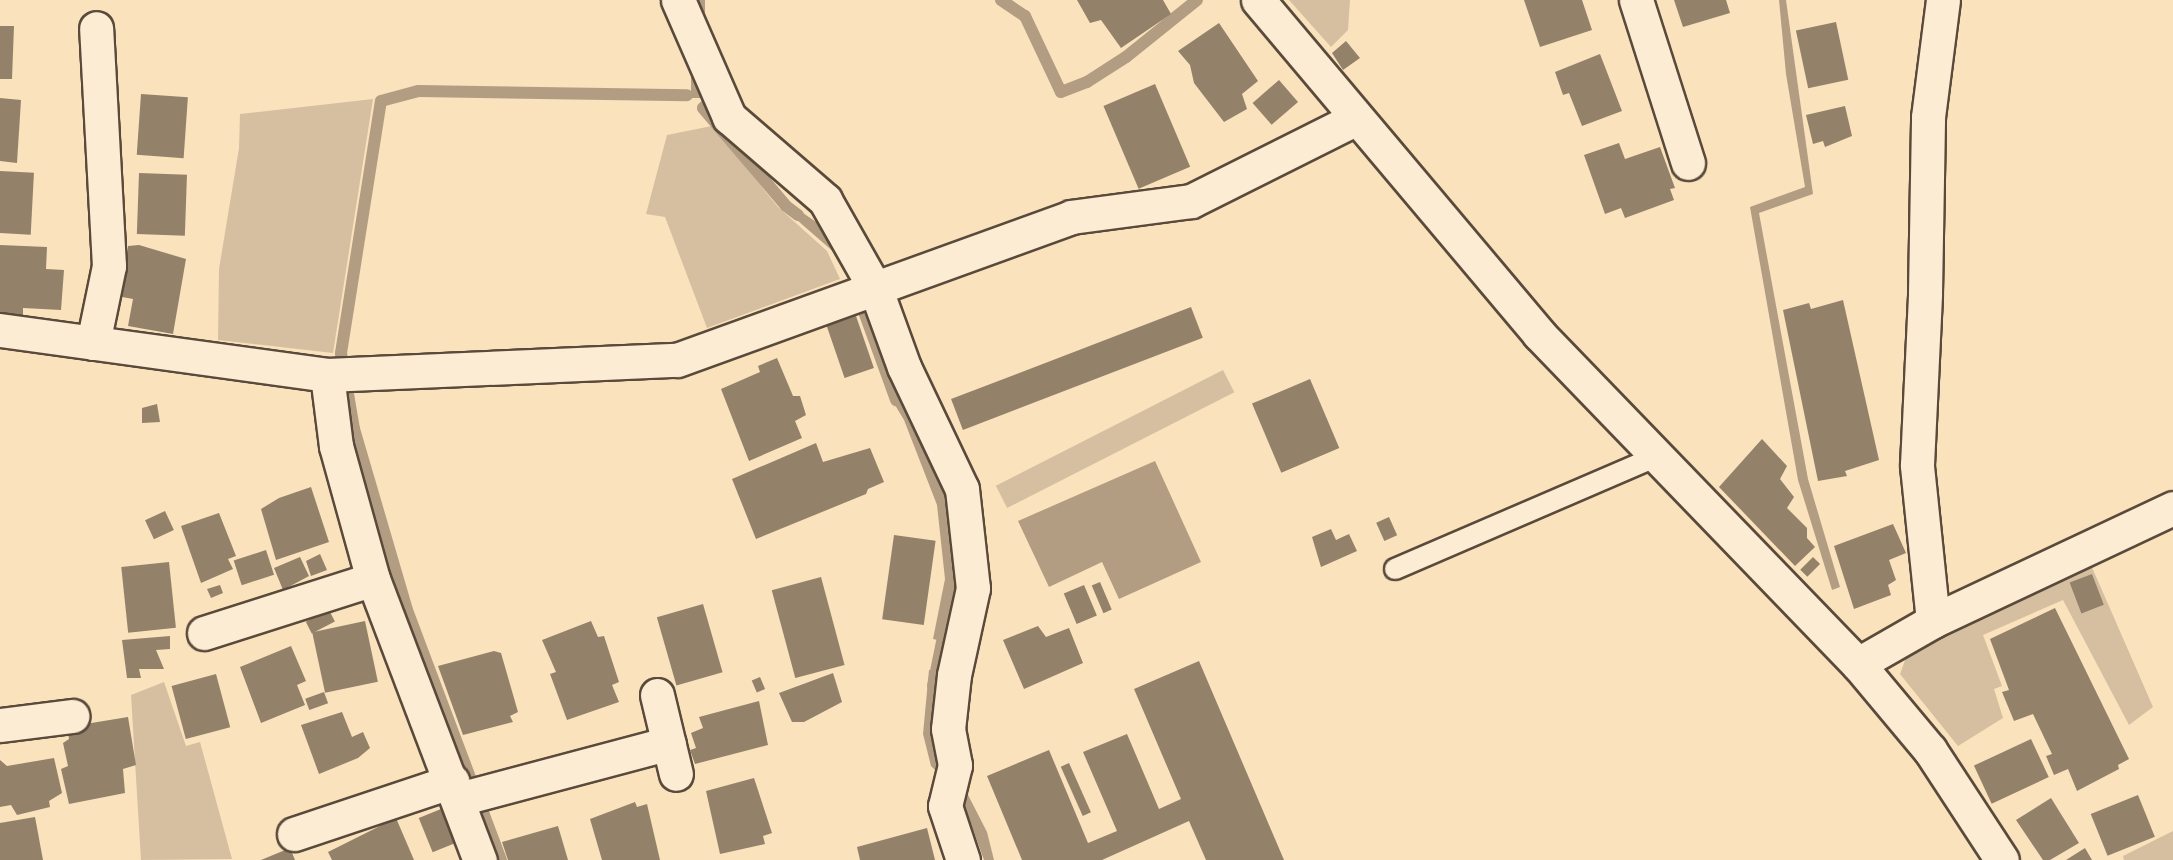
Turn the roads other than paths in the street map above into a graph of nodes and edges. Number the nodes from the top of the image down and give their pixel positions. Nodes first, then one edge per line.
1 (678, 0) edge
2 (1258, 0) edge
3 (1636, 0) edge
4 (1943, 0) edge
5 (96, 28) dead end
6 (1354, 118) junction
7 (1688, 163) dead end
8 (876, 290) junction
9 (0, 330) edge
10 (93, 343) junction
11 (327, 375) junction
12 (1657, 456) junction
13 (2173, 508) edge
14 (1395, 569) dead end
15 (373, 579) junction
16 (1933, 621) junction
17 (204, 633) dead end
18 (1858, 664) junction
19 (657, 694) dead end
20 (72, 716) dead end
21 (0, 725) edge
22 (669, 743) junction
23 (676, 774) dead end
24 (456, 790) junction
25 (294, 834) dead end
26 (480, 860) edge
27 (963, 860) edge
28 (2002, 860) edge

1 - 8 street
2 - 6 street
3 - 7 street
4 - 16 street
5 - 10 street
6 - 8 street
6 - 12 street
8 - 11 street
8 - 27 street
9 - 10 street
10 - 11 street
11 - 15 street
12 - 14 lane
12 - 18 street
13 - 16 street
15 - 17 street
15 - 24 street
16 - 18 street
18 - 28 street
19 - 22 street
20 - 21 street
22 - 23 street
22 - 24 street
24 - 25 street
24 - 26 street

